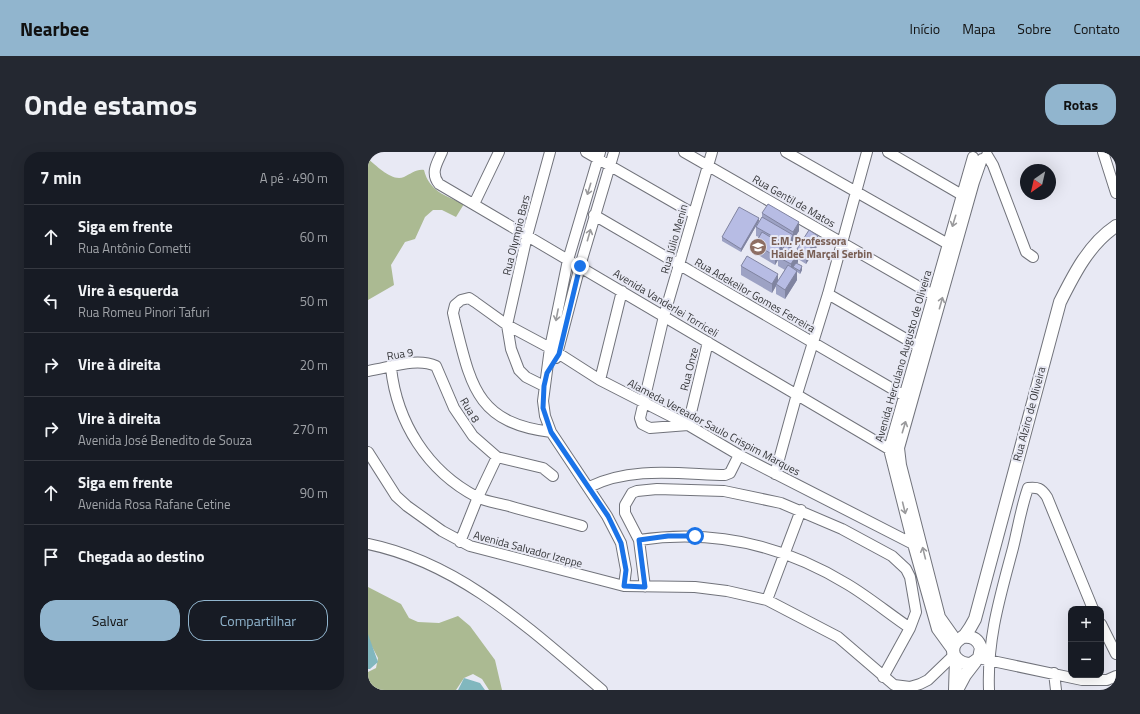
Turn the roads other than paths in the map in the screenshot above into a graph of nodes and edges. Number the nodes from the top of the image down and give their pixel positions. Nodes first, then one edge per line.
1 (442, 152) edge
2 (499, 152) edge
3 (550, 152) edge
4 (586, 152) edge
5 (614, 152) edge
6 (684, 152) edge
7 (712, 152) edge
8 (786, 152) edge
9 (867, 152) edge
10 (888, 152) edge
11 (980, 155) edge
12 (599, 156) edge
13 (1104, 156) edge
14 (609, 166) junction
15 (708, 166) junction
16 (855, 192) junction
17 (1116, 193) edge
18 (962, 195) junction
19 (474, 204) junction
20 (694, 214) junction
21 (594, 215) junction
22 (1116, 226) edge
23 (527, 236) junction
24 (842, 243) junction
25 (948, 244) junction
26 (1033, 256) dead end
27 (568, 260) junction
28 (679, 265) junction
29 (580, 266) junction
30 (622, 291) junction
31 (828, 294) junction
32 (933, 295) junction
33 (664, 316) junction
34 (507, 325) junction
35 (708, 342) junction
36 (814, 343) junction
37 (918, 346) junction
38 (555, 351) junction
39 (436, 366) joint
40 (391, 368) junction
41 (368, 371) edge
42 (600, 380) junction
43 (544, 386) junction
44 (797, 394) junction
45 (903, 396) junction
46 (643, 403) junction
47 (688, 425) junction
48 (551, 432) junction
49 (894, 451) junction
50 (368, 452) edge
51 (739, 455) junction
52 (497, 457) junction
53 (775, 474) junction
54 (553, 476) dead end
55 (589, 487) junction
56 (478, 497) junction
57 (801, 510) junction
58 (582, 526) dead end
59 (639, 540) junction
60 (460, 542) junction
61 (368, 544) edge
62 (913, 544) junction
63 (785, 554) junction
64 (624, 586) junction
65 (645, 587) junction
66 (767, 600) junction
67 (1092, 606) edge
68 (974, 619) junction
69 (910, 628) junction
70 (1104, 630) edge
71 (980, 643) junction
72 (957, 649) junction
73 (1116, 654) edge
74 (981, 660) junction
75 (1054, 674) junction
76 (1116, 676) edge
77 (883, 677) junction
78 (602, 690) edge
79 (956, 690) edge
80 (989, 690) edge
81 (1056, 690) edge

1 - 19 street, Avenida Vanderlei Torriceli
2 - 19 street
3 - 23 street, Rua Olympio Bars
4 - 12 street
5 - 14 street
6 - 15 street, Rua Gentil de Matos
7 - 15 street, Rua Júlio Menin
8 - 16 street
9 - 16 street
10 - 18 street
11 - 18 street, Avenida Herculano Augusto de Oliveira
11 - 26 street
49 -> 11 street, Avenida Herculano Augusto de Oliveira
12 - 14 street
12 -> 27 street
13 - 17 street
14 - 20 street
14 - 21 street
15 - 20 street, Rua Júlio Menin
15 - 24 street, Rua Gentil de Matos
16 - 24 street
16 - 25 street
18 -> 25 street, Avenida Herculano Augusto de Oliveira
19 - 23 street, Avenida Vanderlei Torriceli
20 - 28 street, Rua Júlio Menin
21 - 28 street, Rua Adekeilor Gomes Ferreira
29 -> 21 street
22 - 68 main road, Rua Alziro de Oliveira
23 - 27 street, Avenida Vanderlei Torriceli
23 - 34 street, Rua Olympio Bars
24 - 31 street
24 - 32 street, Rua Gentil de Matos
25 - 32 street, Avenida Herculano Augusto de Oliveira
27 - 29 street, Avenida Vanderlei Torriceli
27 -> 38 street
28 - 33 street, Rua Júlio Menin
28 - 36 street, Rua Adekeilor Gomes Ferreira
29 - 30 street, Avenida Vanderlei Torriceli
29 - 38 street
30 - 33 street, Avenida Vanderlei Torriceli
30 - 42 street
31 - 36 street
31 - 37 street
32 - 37 street, Avenida Herculano Augusto de Oliveira
33 - 35 street, Avenida Vanderlei Torriceli
33 - 46 street, Rua Júlio Menin
34 - 38 street, Alameda Vereador Saulo Crispim Marques
34 - 43 street
34 - 48 street, Alameda Vereador Saulo Crispim Marques
35 - 44 street, Avenida Vanderlei Torriceli
35 - 47 street, Rua Onze
36 - 44 street
36 - 45 street, Rua Adekeilor Gomes Ferreira
37 - 45 street, Avenida Herculano Augusto de Oliveira
38 - 42 street, Alameda Vereador Saulo Crispim Marques
38 - 43 street
39 - 40 street, Rua 9
39 - 52 street, Rua 8
40 - 41 street, Rua 9
40 - 56 street
42 - 46 street, Alameda Vereador Saulo Crispim Marques
43 - 48 street
44 - 49 street, Avenida Vanderlei Torriceli
44 - 53 street
45 - 49 street, Avenida Herculano Augusto de Oliveira
46 - 47 street, Alameda Vereador Saulo Crispim Marques
46 - 47 street, Rua Júlio Menin
47 - 51 street, Alameda Vereador Saulo Crispim Marques
48 - 55 street
49 -> 62 street, Avenida Herculano Augusto de Oliveira
72 -> 49 street, Avenida Herculano Augusto de Oliveira
50 - 60 street, Avenida Salvador Izeppe
51 - 53 street, Alameda Vereador Saulo Crispim Marques
51 - 55 street
52 - 54 street, Rua 8
52 - 56 street
53 - 62 street, Alameda Vereador Saulo Crispim Marques
55 - 64 street
56 - 58 street
56 - 60 street
57 - 59 street
57 - 63 street
57 - 69 street
59 - 63 street
59 - 65 street
60 - 64 street, Avenida Salvador Izeppe
61 - 78 street
62 - 72 street, Avenida Herculano Augusto de Oliveira
63 - 66 street
63 - 69 street
64 - 65 street, Avenida Salvador Izeppe
65 - 66 street, Avenida Salvador Izeppe
66 - 77 street, Avenida Salvador Izeppe
67 - 74 street
68 - 71 main road, Rua Alziro de Oliveira
68 - 72 main road, Rua Alziro de Oliveira
69 - 77 street
70 - 73 street
71 - 72 main road
71 - 74 main road, Rua Alziro de Oliveira
72 - 74 main road
72 - 77 street, Avenida Salvador Izeppe
72 - 79 main road
74 - 75 street
74 - 79 main road
74 - 80 street
75 - 76 street
75 - 81 street

